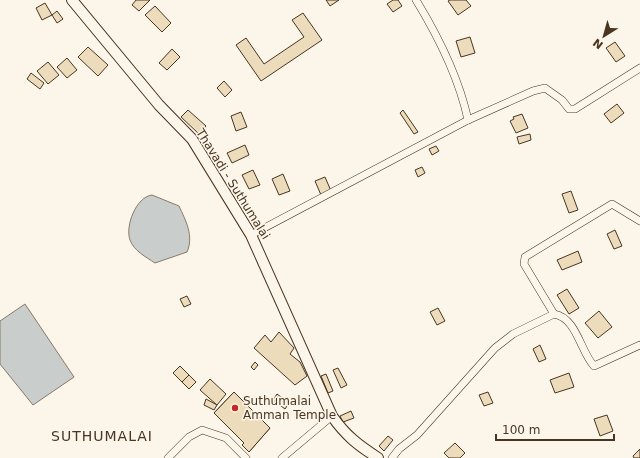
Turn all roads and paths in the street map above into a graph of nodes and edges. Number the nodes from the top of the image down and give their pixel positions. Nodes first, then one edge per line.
1 (72, 0) edge
2 (416, 0) edge
3 (640, 68) edge
4 (468, 120) junction
5 (640, 221) edge
6 (251, 235) junction
7 (554, 314) junction
8 (640, 345) edge
9 (332, 416) junction
10 (168, 458) edge
11 (246, 458) edge
12 (282, 458) edge
13 (378, 458) edge
14 (392, 458) edge

1 - 6 main road, Thavadi - Suthumalai
2 - 4 street
3 - 4 street
4 - 6 street
5 - 7 street
6 - 9 main road, Thavadi - Suthumalai
7 - 8 street
7 - 14 street
9 - 12 street
9 - 13 main road, Thavadi - Suthumalai
10 - 11 street

